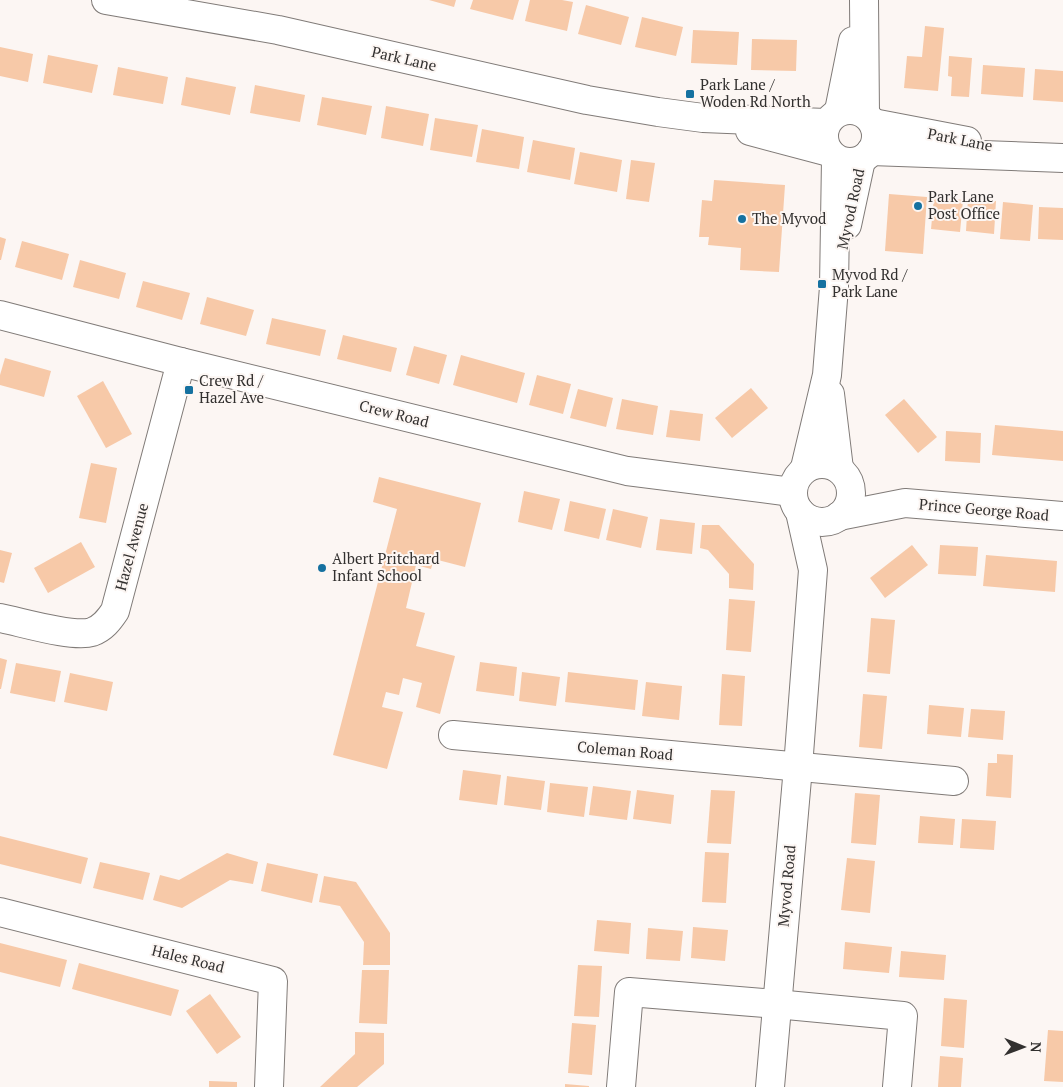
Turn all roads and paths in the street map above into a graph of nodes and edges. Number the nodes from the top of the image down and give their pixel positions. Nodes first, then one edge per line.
1 (106, 0) edge
2 (863, 0) edge
3 (703, 118) junction
4 (851, 118) junction
5 (849, 156) junction
6 (1055, 158) edge
7 (0, 315) edge
8 (181, 362) junction
9 (828, 375) junction
10 (805, 468) junction
11 (843, 473) junction
12 (796, 502) junction
13 (905, 503) junction
14 (1063, 516) edge
15 (836, 518) junction
16 (813, 570) junction
17 (0, 618) edge
18 (453, 735) dead end
19 (798, 767) junction
20 (954, 781) dead end
21 (0, 912) edge
22 (776, 1004) junction
23 (269, 1087) edge
24 (621, 1087) edge
25 (770, 1087) edge
26 (897, 1087) edge

1 - 3 street, Park Lane
2 - 4 street
3 - 4 street, Park Lane
3 - 5 street, Park Lane
4 - 5 street, Myvod Road
4 - 5 street
4 - 6 street, Park Lane
5 - 6 street, Park Lane
5 - 9 street, Myvod Road
7 - 8 street, Crew Road
8 - 12 street, Crew Road
8 - 17 street, Hazel Avenue
9 - 10 street, Myvod Road
9 - 11 street, Myvod Road
10 - 11 street
10 - 12 street
11 - 13 street, Prince George Road
11 - 15 street
12 - 15 street
12 - 16 street, Myvod Road
13 - 14 street, Prince George Road
13 - 15 street, Prince George Road
15 - 16 street, Myvod Road
16 - 19 street, Myvod Road
18 - 19 street, Coleman Road
19 - 20 street
19 - 22 street, Myvod Road
21 - 23 street, Hales Road
22 - 24 street
22 - 25 street, Myvod Road
22 - 26 street

